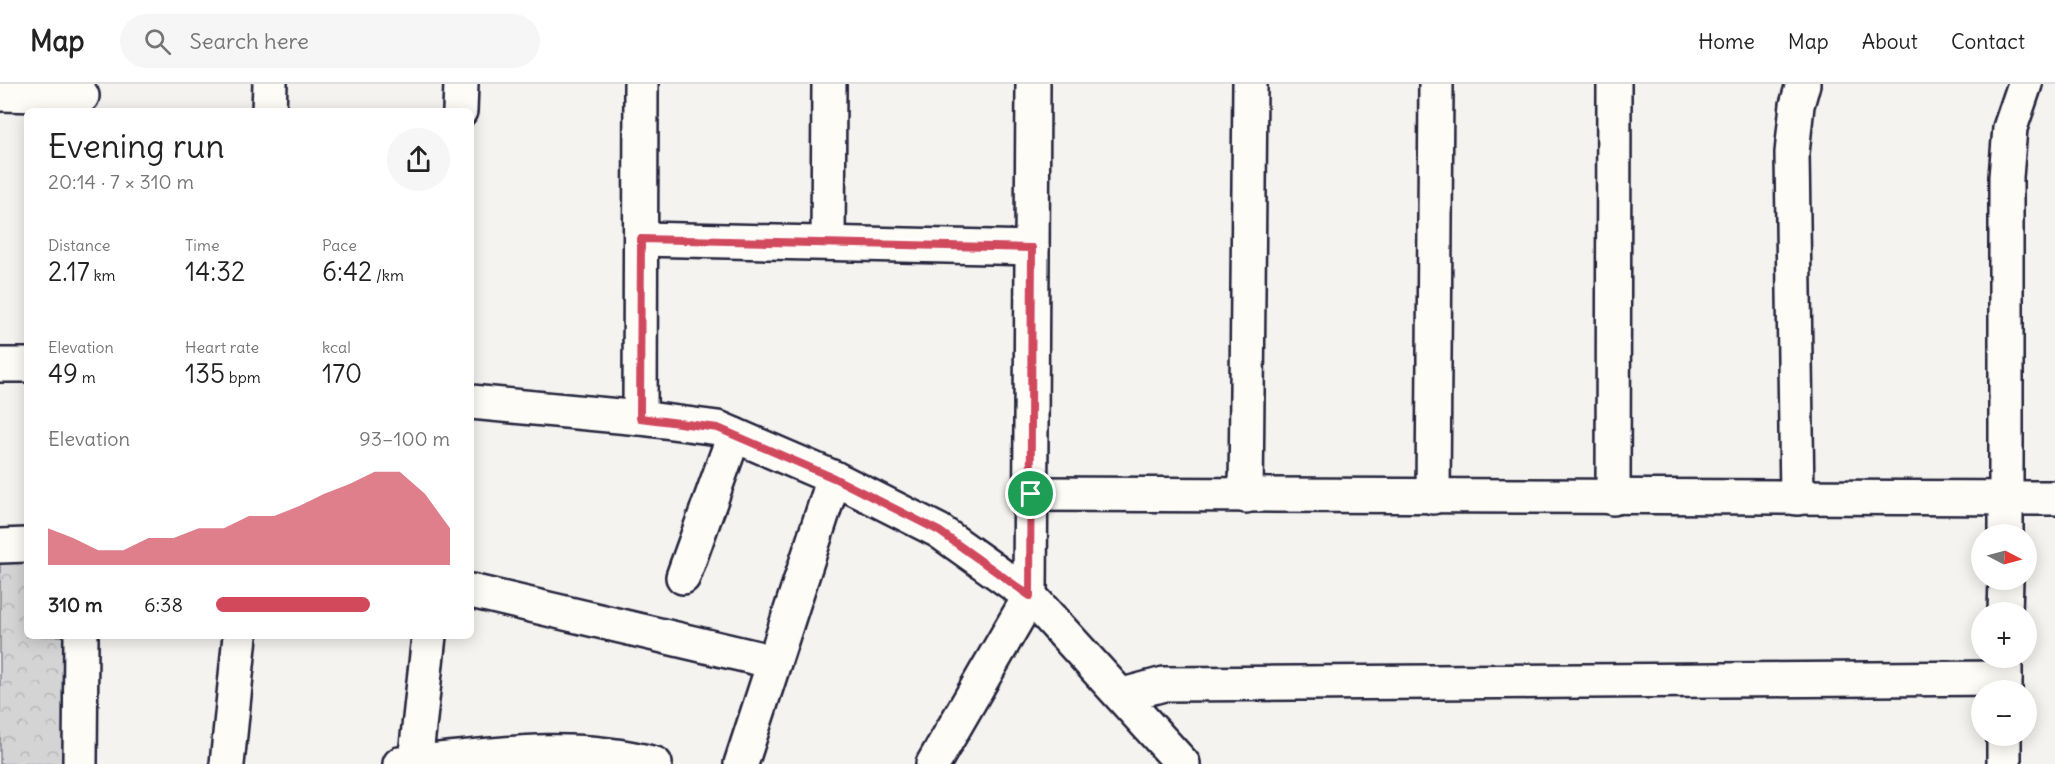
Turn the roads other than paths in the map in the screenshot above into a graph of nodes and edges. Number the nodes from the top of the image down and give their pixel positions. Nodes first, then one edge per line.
1 (270, 84) edge
2 (461, 84) edge
3 (641, 84) edge
4 (829, 84) edge
5 (1033, 84) edge
6 (1250, 84) edge
7 (1436, 84) edge
8 (1614, 84) edge
9 (1803, 84) edge
10 (2025, 84) edge
11 (0, 94) edge
12 (82, 97) edge
13 (269, 108) edge
14 (460, 108) edge
15 (641, 239) junction
16 (828, 242) junction
17 (1032, 248) junction
18 (24, 364) edge
19 (0, 365) edge
20 (474, 402) edge
21 (640, 418) junction
22 (734, 435) junction
23 (834, 478) junction
24 (1031, 494) junction
25 (1246, 496) junction
26 (1433, 497) junction
27 (1613, 498) junction
28 (1797, 498) junction
29 (2006, 498) junction
30 (2055, 498) edge
31 (2006, 524) edge
32 (24, 545) edge
33 (0, 546) edge
34 (682, 577) dead end
35 (474, 592) edge
36 (1030, 596) junction
37 (81, 639) edge
38 (240, 639) edge
39 (429, 639) edge
40 (774, 662) junction
41 (2005, 675) edge
42 (1122, 696) junction
43 (2004, 746) edge
44 (80, 764) edge
45 (227, 764) edge
46 (410, 764) edge
47 (655, 764) edge
48 (741, 764) edge
49 (933, 764) edge
50 (1183, 764) edge
51 (2004, 764) edge

1 - 13 street
2 - 14 street
3 - 15 street
4 - 16 street
5 - 17 street
6 - 25 street
7 - 26 street
8 - 27 street
9 - 28 street
10 - 29 street
11 - 12 street
15 - 16 street
15 - 21 street
16 - 17 street
17 - 24 street
18 - 19 street
20 - 21 street
21 - 22 street
22 - 23 street
22 - 34 street
23 - 36 street
23 - 40 street
24 - 25 street
24 - 36 street
25 - 26 street
26 - 27 street
27 - 28 street
28 - 29 street
29 - 30 street
29 - 31 street
32 - 33 street
35 - 40 street
36 - 42 street
36 - 49 street
37 - 44 street
38 - 45 street
39 - 46 street
40 - 48 street
41 - 42 street
42 - 50 street
43 - 51 street
46 - 47 street

